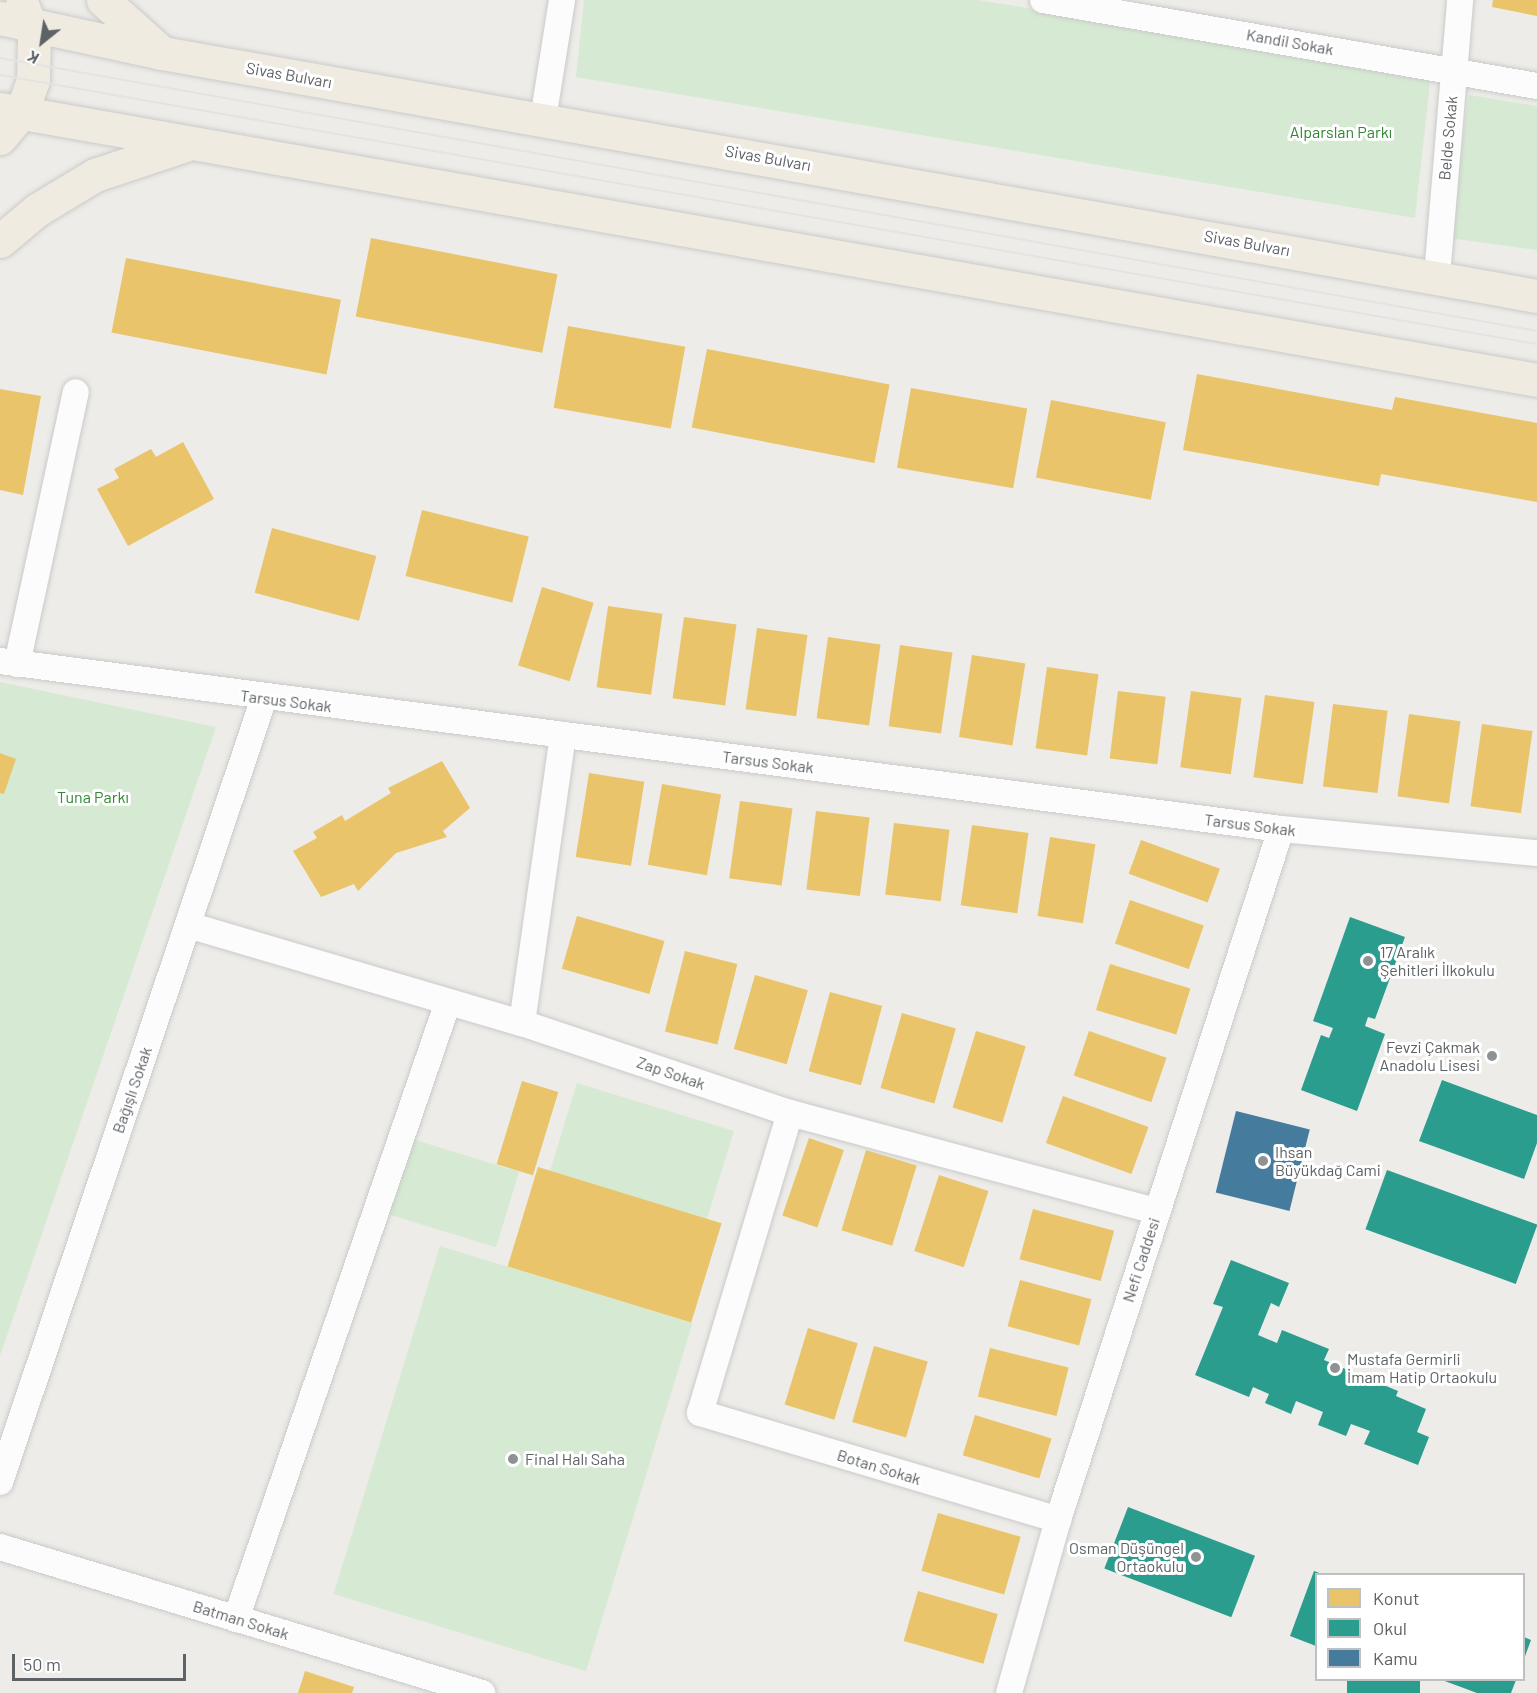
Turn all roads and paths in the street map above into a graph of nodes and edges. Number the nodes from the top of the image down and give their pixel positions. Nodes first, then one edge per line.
1 (103, 0) edge
2 (562, 0) edge
3 (1043, 0) edge
4 (1460, 0) edge
5 (16, 13) edge
6 (162, 53) junction
7 (1454, 70) junction
8 (1537, 86) edge
9 (10, 111) edge
10 (543, 119) junction
11 (0, 138) edge
12 (198, 142) junction
13 (0, 241) edge
14 (1437, 276) junction
15 (1537, 296) edge
16 (1537, 380) edge
17 (76, 392) dead end
18 (9, 662) edge
19 (264, 698) junction
20 (563, 735) junction
21 (1281, 829) junction
22 (1537, 854) edge
23 (188, 925) junction
24 (448, 1002) junction
25 (522, 1023) junction
26 (790, 1113) junction
27 (1157, 1211) junction
28 (0, 1482) edge
29 (1058, 1520) junction
30 (0, 1547) edge
31 (237, 1619) junction
32 (482, 1693) edge
33 (1009, 1693) edge

1 - 6 highway
2 - 10 street
3 - 7 street, Kandil Sokak
4 - 7 street, Belde Sokak
5 - 6 highway, Sivas Bulvarı
5 - 9 highway
6 - 10 highway, Sivas Bulvarı
7 - 8 street, Kandil Sokak
7 - 14 street, Belde Sokak
9 - 11 highway
9 - 12 highway
10 - 14 highway, Sivas Bulvarı
12 - 13 highway
12 - 16 highway
14 - 15 highway, Sivas Bulvarı
17 - 18 street
18 - 19 street, Tarsus Sokak
19 - 20 street, Tarsus Sokak
19 - 23 street, Bağışlı Sokak
20 - 21 street, Tarsus Sokak
20 - 25 street
21 - 22 street, Tarsus Sokak
21 - 27 street, Nefi Caddesi
23 - 24 street, Zap Sokak
23 - 28 street, Bağışlı Sokak
24 - 25 street, Zap Sokak
24 - 31 street
25 - 26 street, Zap Sokak
26 - 27 street, Zap Sokak
26 - 29 street, Botan Sokak
27 - 29 street, Nefi Caddesi
29 - 33 street, Nefi Caddesi
30 - 31 street, Batman Sokak
31 - 32 street, Batman Sokak

